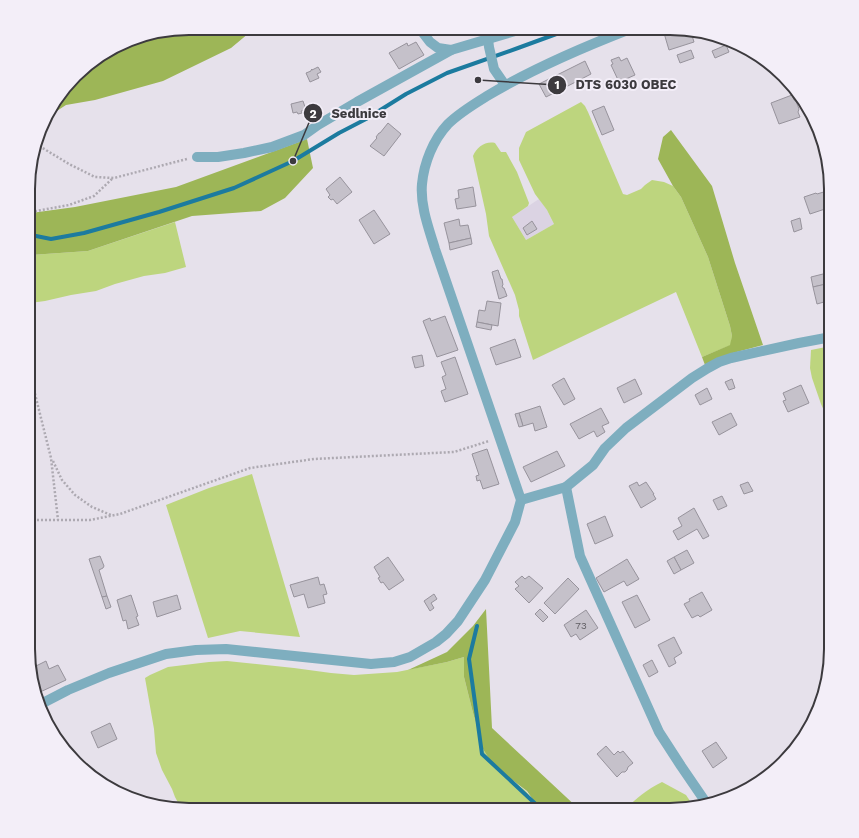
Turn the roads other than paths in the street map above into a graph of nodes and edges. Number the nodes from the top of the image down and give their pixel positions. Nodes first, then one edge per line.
1 (425, 35) edge
2 (508, 35) edge
3 (614, 35) edge
4 (489, 43) junction
5 (451, 50) junction
6 (505, 85) junction
7 (197, 156) road end
8 (824, 338) edge
9 (566, 486) junction
10 (521, 500) junction
11 (44, 702) edge
12 (704, 799) edge

1 - 5 street
2 - 4 street
3 - 6 street
4 - 5 street
4 - 6 street
5 - 7 street
6 - 10 street
8 - 9 street
9 - 10 street
9 - 12 street
10 - 11 street

